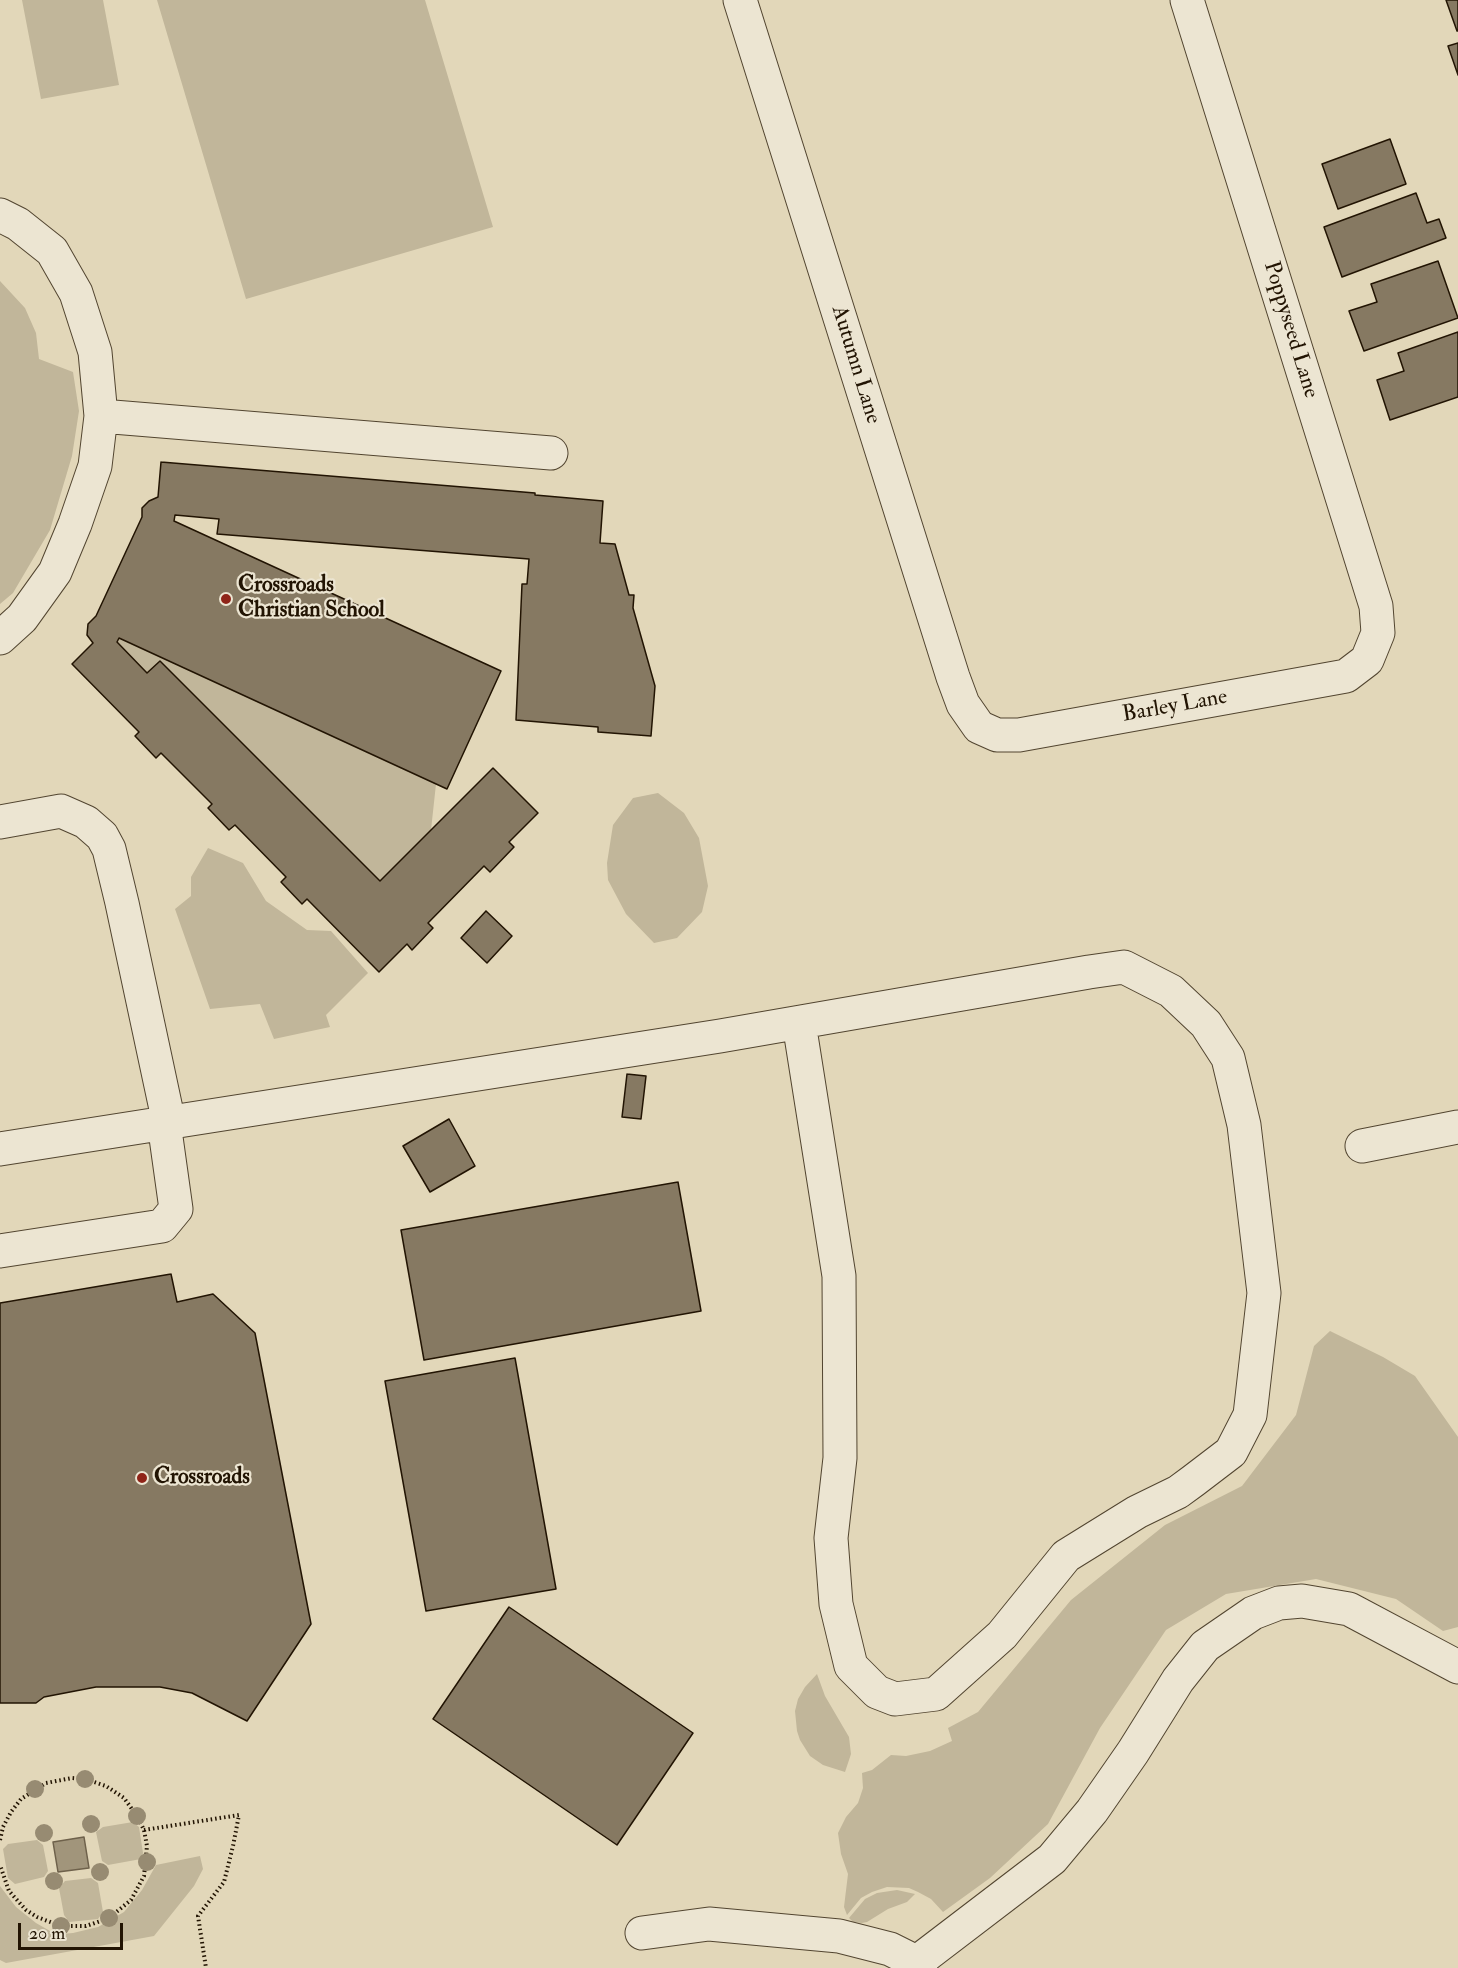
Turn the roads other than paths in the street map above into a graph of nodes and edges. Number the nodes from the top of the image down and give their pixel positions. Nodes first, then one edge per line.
1 (740, 0) edge
2 (1187, 0) edge
3 (0, 216) edge
4 (101, 416) junction
5 (551, 453) dead end
6 (0, 638) edge
7 (1367, 660) joint
8 (979, 727) joint
9 (0, 822) edge
10 (799, 1023) junction
11 (167, 1123) junction
12 (1458, 1127) edge
13 (1362, 1146) dead end
14 (0, 1149) edge
15 (0, 1251) edge
16 (1458, 1667) edge
17 (642, 1934) dead end
18 (918, 1966) edge

1 - 8 street, Autumn Lane
2 - 7 street, Poppyseed Lane
3 - 4 street
4 - 5 street
4 - 6 street
7 - 8 street, Barley Lane
9 - 11 street
10 - 10 street
10 - 11 street
11 - 14 street
11 - 15 street
12 - 13 street
16 - 18 street
17 - 18 street

